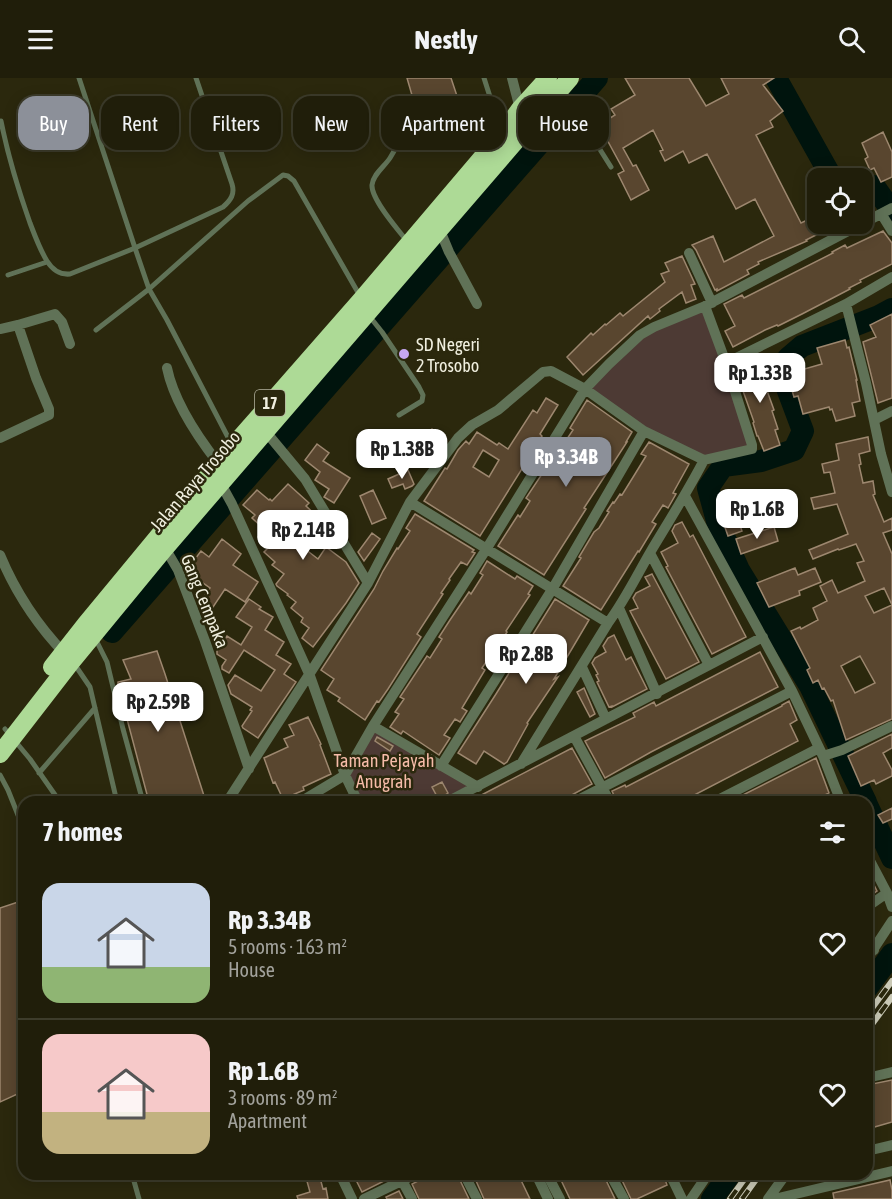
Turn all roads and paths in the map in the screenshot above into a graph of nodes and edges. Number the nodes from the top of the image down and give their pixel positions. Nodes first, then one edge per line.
1 (79, 78) edge
2 (196, 78) edge
3 (484, 78) edge
4 (512, 78) edge
5 (552, 86) edge
6 (490, 96) edge
7 (538, 96) edge
8 (518, 101) edge
9 (518, 112) edge
10 (1, 121) edge
11 (506, 128) edge
12 (395, 150) edge
13 (491, 150) edge
14 (611, 167) dead end
15 (887, 212) edge
16 (439, 227) junction
17 (892, 231) edge
18 (409, 243) junction
19 (135, 248) junction
20 (689, 253) dead end
21 (47, 261) junction
22 (8, 275) dead end
23 (892, 277) edge
24 (149, 289) junction
25 (477, 304) dead end
26 (708, 304) junction
27 (847, 307) junction
28 (367, 311) junction
29 (18, 325) junction
30 (0, 329) edge
31 (96, 330) dead end
32 (70, 344) dead end
33 (726, 363) junction
34 (167, 368) dead end
35 (585, 388) junction
36 (892, 411) edge
37 (399, 415) dead end
38 (874, 420) junction
39 (645, 431) junction
40 (268, 435) junction
41 (0, 438) edge
42 (233, 446) junction
43 (704, 460) junction
44 (218, 463) junction
45 (223, 488) junction
46 (892, 492) edge
47 (685, 496) junction
48 (410, 502) junction
49 (487, 548) junction
50 (166, 551) junction
51 (650, 553) junction
52 (0, 555) edge
53 (368, 583) junction
54 (553, 588) junction
55 (619, 608) junction
56 (608, 623) junction
57 (92, 635) junction
58 (764, 638) junction
59 (72, 661) junction
60 (709, 665) junction
61 (582, 667) junction
62 (310, 676) junction
63 (792, 691) junction
64 (657, 694) junction
65 (95, 708) junction
66 (606, 719) junction
67 (373, 726) junction
68 (892, 726) edge
69 (574, 735) junction
70 (10, 738) edge
71 (830, 752) junction
72 (0, 754) edge
73 (521, 764) junction
74 (441, 766) junction
75 (249, 769) junction
76 (39, 773) junction
77 (0, 775) edge
78 (345, 775) junction
79 (478, 787) junction
80 (602, 788) junction
81 (56, 796) edge
82 (116, 796) edge
83 (141, 796) edge
84 (231, 796) edge
85 (310, 796) edge
86 (355, 796) edge
87 (459, 796) edge
88 (586, 796) edge
89 (607, 796) edge
90 (728, 796) edge
91 (837, 796) edge
92 (18, 815) edge
93 (873, 866) edge
94 (887, 893) junction
95 (873, 903) edge
96 (892, 907) edge
97 (892, 921) edge
98 (874, 950) edge
99 (892, 1072) edge
100 (873, 1077) edge
101 (892, 1145) edge
102 (873, 1150) edge
103 (892, 1171) edge
104 (873, 1176) edge
105 (134, 1180) edge
106 (343, 1180) edge
107 (397, 1180) edge
108 (402, 1180) edge
109 (467, 1180) edge
110 (613, 1180) edge
111 (673, 1180) edge
112 (704, 1180) edge
113 (782, 1180) edge
114 (854, 1180) edge
115 (549, 1192) edge
116 (140, 1199) edge
117 (352, 1199) edge
118 (364, 1199) edge
119 (412, 1199) edge
120 (477, 1199) edge
121 (560, 1199) edge
122 (624, 1199) edge
123 (682, 1199) edge
124 (691, 1199) edge
125 (768, 1199) edge
126 (774, 1199) edge

1 - 19 lane
2 - 19 lane
3 - 6 lane
4 - 8 street
5 - 7 highway, Jalan Raya Trosobo / 17
5 - 14 lane
5 - 16 highway, Jalan Raya Trosobo / 17
9 - 11 highway, Jalan Raya Trosobo / 17
10 - 21 lane
12 - 18 lane
13 - 16 highway, Jalan Raya Trosobo / 17
15 - 17 street
15 - 26 street
16 - 18 highway, Jalan Raya Trosobo / 17
16 - 25 street
16 - 28 highway, Jalan Raya Trosobo / 17
18 - 28 highway, Jalan Raya Trosobo / 17
19 - 21 lane
19 - 24 lane
20 - 26 street
21 - 22 lane
23 - 27 street
24 - 28 lane
24 - 31 lane
24 - 42 lane
26 - 33 street
26 - 35 street
27 - 33 street
27 - 38 street
28 - 37 lane
28 - 40 highway, Jalan Raya Trosobo / 17
28 - 42 highway, Jalan Raya Trosobo / 17
29 - 30 street
29 - 32 street
29 - 41 street
33 - 43 street
34 - 44 street
35 - 39 street
35 - 48 street
35 - 49 street
36 - 38 street
38 - 46 street
39 - 43 street
39 - 54 street
40 - 45 highway, Jalan Raya Trosobo / 17
40 - 53 street
42 - 44 highway, Jalan Raya Trosobo / 17
43 - 47 street
44 - 57 highway, Jalan Raya Trosobo / 17
45 - 50 highway, Jalan Raya Trosobo / 17
45 - 62 street
47 - 51 street
47 - 58 street
48 - 49 street
48 - 53 street
49 - 54 street
49 - 67 street
50 - 57 highway, Jalan Raya Trosobo / 17
50 - 75 street, Gang Cempaka
51 - 55 street
51 - 60 street
52 - 59 street
53 - 62 street
54 - 56 street
54 - 74 street
55 - 56 street
55 - 64 street
56 - 61 street
57 - 59 highway, Jalan Raya Trosobo / 17
57 - 83 lane
58 - 60 street
58 - 63 street
59 - 65 lane
59 - 70 highway, Jalan Raya Trosobo / 17
60 - 64 street
61 - 66 street
61 - 73 street
62 - 75 street
62 - 78 street
63 - 71 street
63 - 80 street
64 - 66 street
65 - 76 lane
65 - 82 lane
66 - 69 street
67 - 74 street
67 - 78 street
68 - 71 street
69 - 73 street
69 - 80 street
70 - 72 highway, Jalan Raya Trosobo / 17
70 - 76 lane
71 - 90 street
71 - 91 street
73 - 79 street
74 - 79 street
75 - 84 street
76 - 81 lane
77 - 92 lane
78 - 85 street
78 - 86 street
79 - 87 street
80 - 88 street
80 - 89 street
93 - 94 street
94 - 95 street
94 - 96 street
97 - 98 street
99 - 100 street
101 - 102 street
103 - 104 street
105 - 116 lane
106 - 117 street
107 - 118 street
108 - 119 street
109 - 120 street
110 - 122 street
111 - 123 street
112 - 124 street
113 - 125 street
114 - 126 street
115 - 121 street

